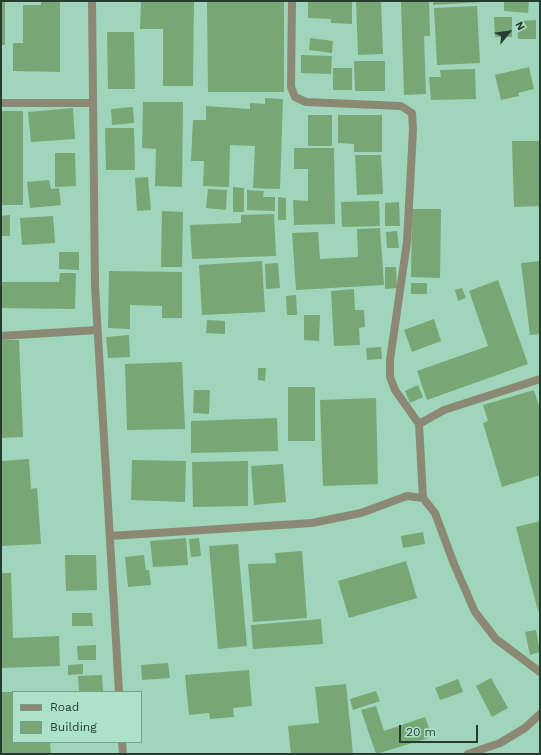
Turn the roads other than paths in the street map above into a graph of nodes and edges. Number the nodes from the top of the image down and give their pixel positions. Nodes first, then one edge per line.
1 (92, 1) edge
2 (292, 1) edge
3 (1, 103) edge
4 (93, 103) junction
5 (97, 330) junction
6 (1, 336) edge
7 (540, 379) edge
8 (419, 424) junction
9 (423, 498) junction
10 (110, 536) junction
11 (540, 672) edge
12 (119, 691) edge
13 (540, 714) edge
14 (122, 743) edge
15 (123, 754) edge
16 (468, 754) edge

1 - 4 street
2 - 8 street
3 - 4 street
4 - 5 street
5 - 6 street
5 - 10 street
7 - 8 street
8 - 9 street
9 - 10 street
9 - 11 street
10 - 12 street
13 - 16 street
14 - 15 street

